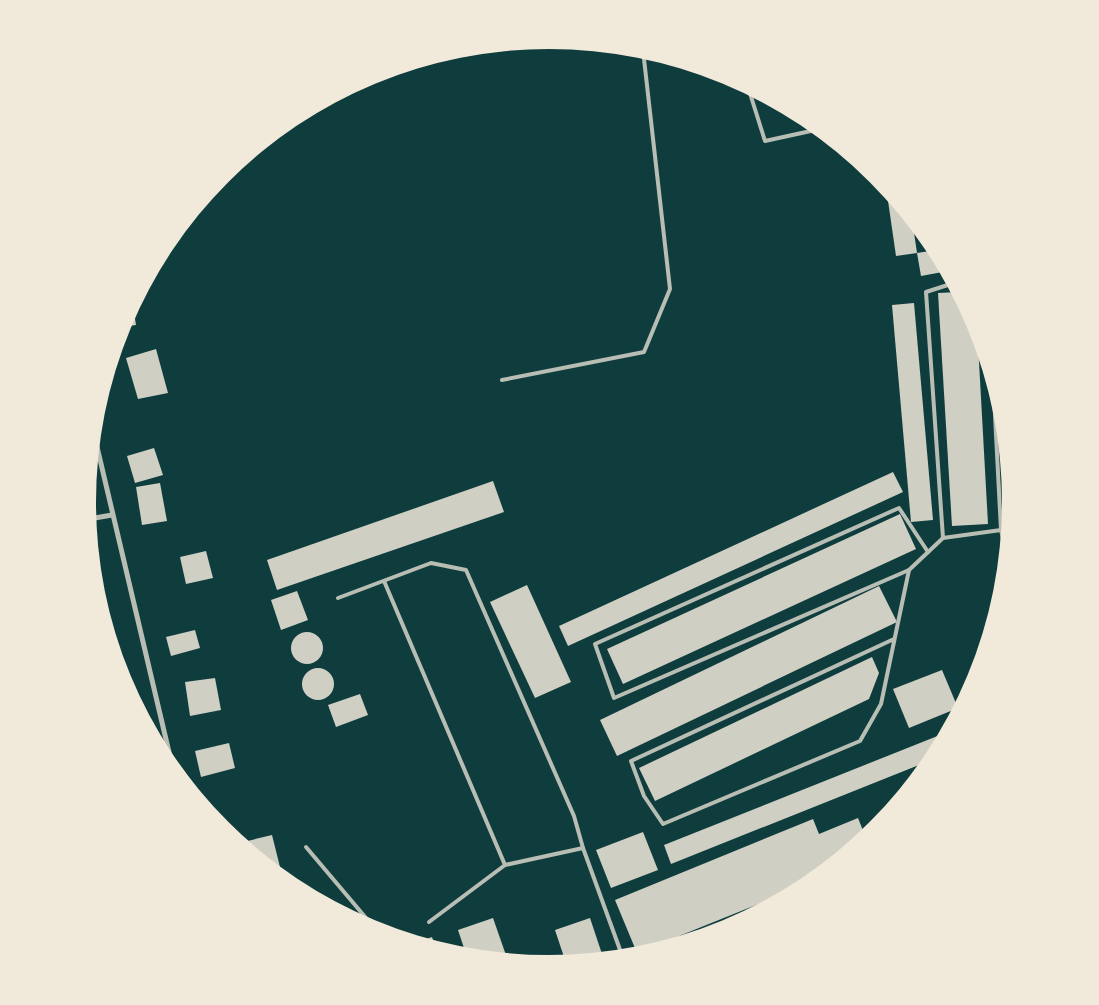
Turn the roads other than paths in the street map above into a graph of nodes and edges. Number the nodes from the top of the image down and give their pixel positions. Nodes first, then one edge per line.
1 (644, 58) edge
2 (751, 97) edge
3 (810, 131) edge
4 (947, 285) edge
5 (502, 380) dead end
6 (994, 409) edge
7 (99, 455) edge
8 (112, 515) junction
9 (97, 518) edge
10 (1001, 530) junction
11 (1002, 534) edge
12 (943, 538) junction
13 (928, 552) junction
14 (909, 570) junction
15 (384, 580) junction
16 (338, 598) dead end
17 (894, 639) junction
18 (168, 748) edge
19 (306, 847) dead end
20 (583, 848) junction
21 (505, 865) junction
22 (365, 917) edge
23 (429, 922) dead end
24 (619, 951) edge

1 - 5 lane
2 - 3 lane
4 - 12 lane
6 - 10 lane
7 - 8 street
8 - 9 street
8 - 18 street
10 - 11 lane
10 - 12 lane
12 - 13 lane
13 - 14 lane
13 - 14 lane
14 - 17 lane
15 - 16 lane
15 - 20 lane
15 - 21 lane
17 - 17 lane
19 - 22 lane
20 - 21 lane
20 - 24 lane
21 - 23 lane

